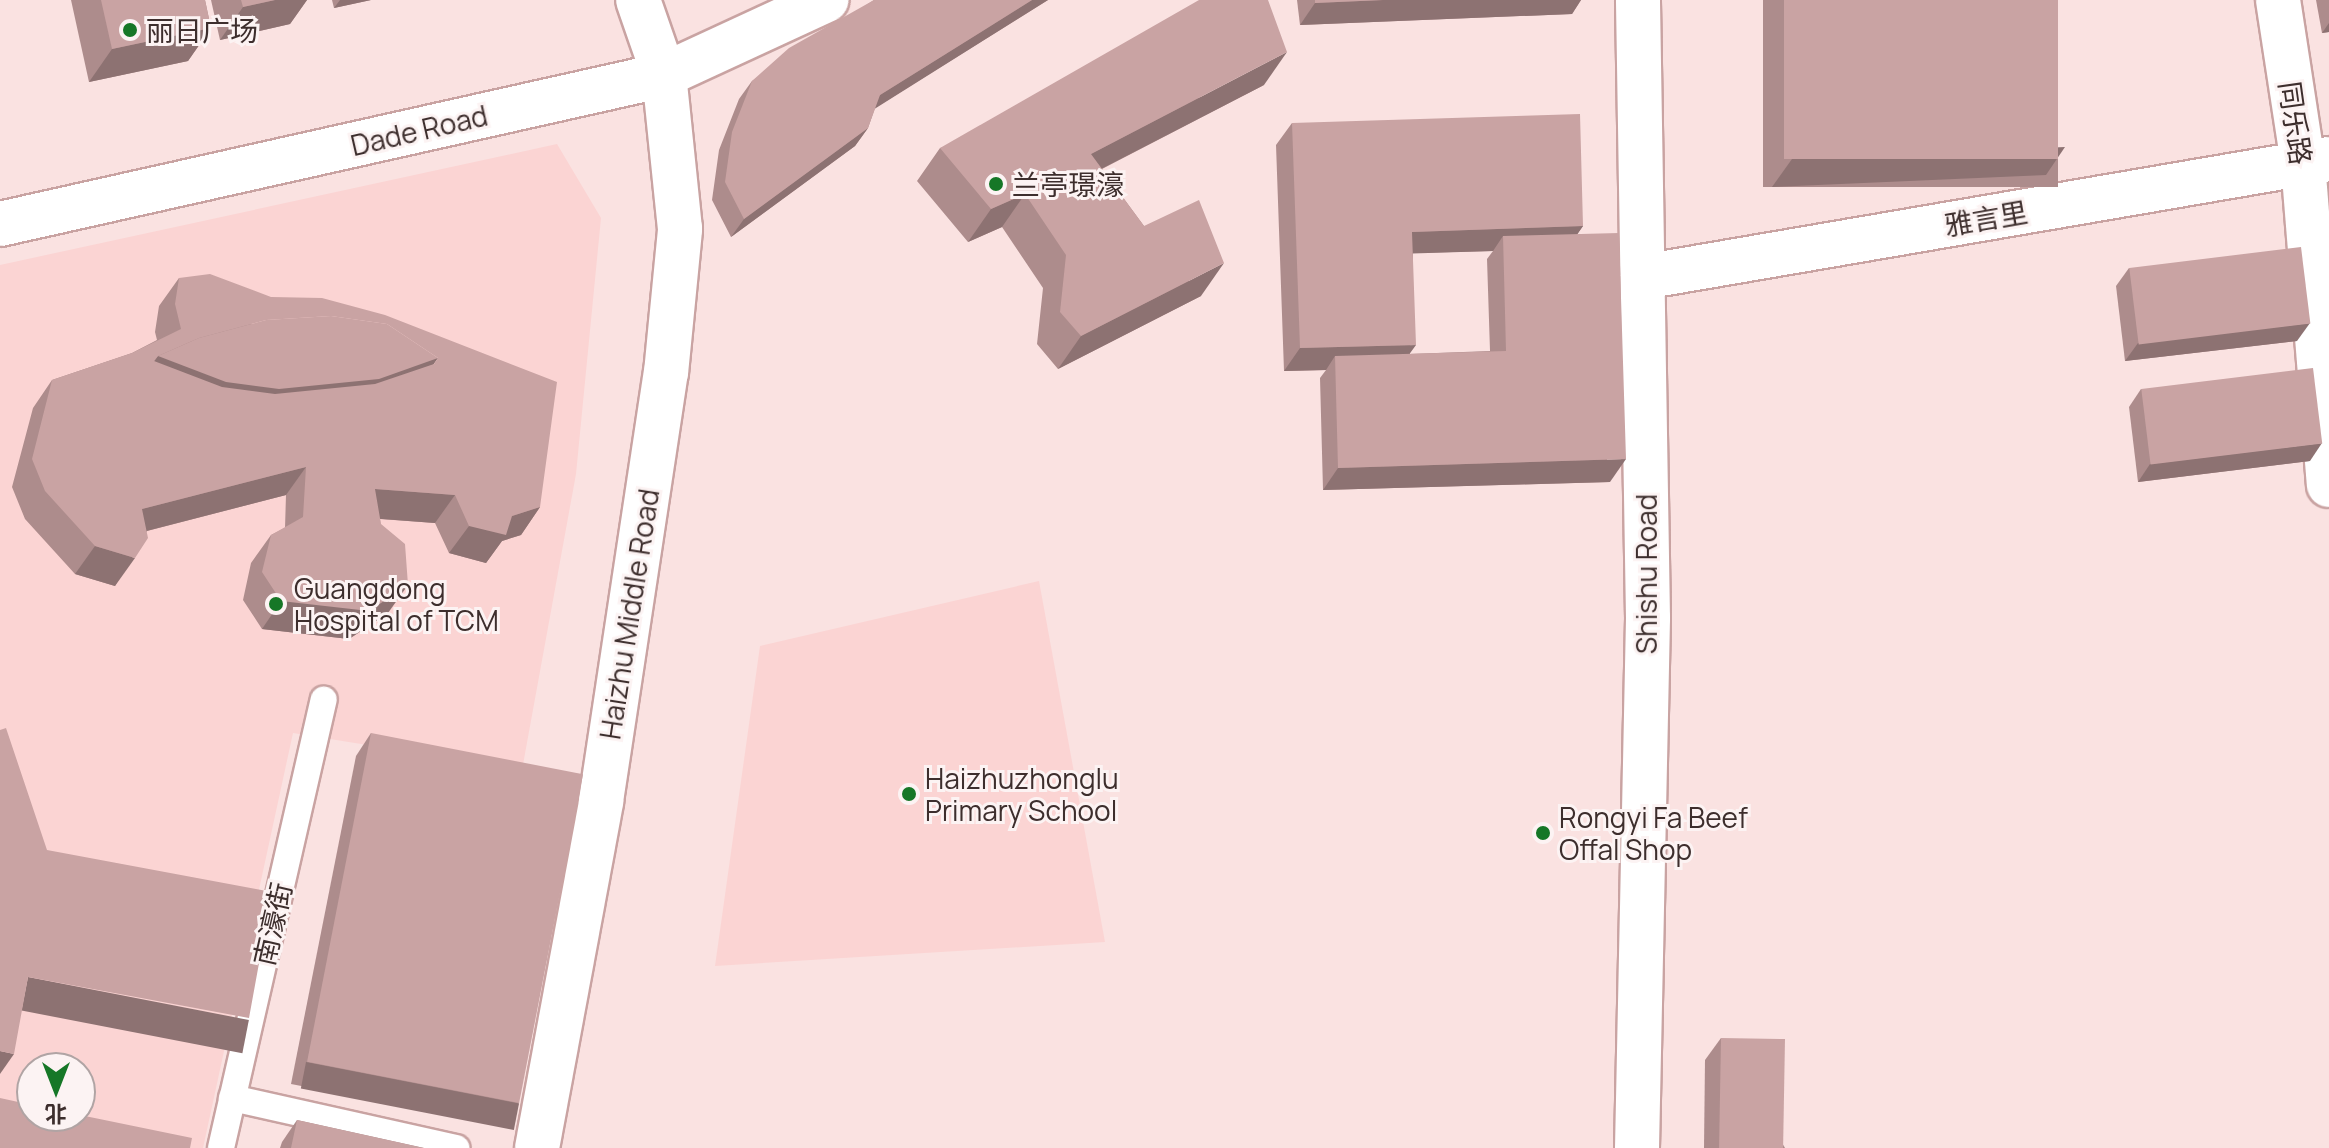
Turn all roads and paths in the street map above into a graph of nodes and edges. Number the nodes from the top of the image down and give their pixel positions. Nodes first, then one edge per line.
1 (638, 0) edge
2 (826, 0) edge
3 (1638, 0) edge
4 (2278, 0) edge
5 (664, 75) junction
6 (2316, 161) edge
7 (0, 224) edge
8 (1643, 277) junction
9 (2329, 485) edge
10 (324, 700) dead end
11 (232, 1098) junction
12 (221, 1148) edge
13 (456, 1148) edge
14 (537, 1148) edge
15 (1637, 1148) edge

1 - 5 street, Haizhu Middle Road
2 - 5 street, Dade Road
3 - 8 street, Shishu Road
4 - 6 street, 同乐路
5 - 7 street, Dade Road
5 - 14 street, Haizhu Middle Road
6 - 8 street, 雅言里
6 - 9 street, 同乐路
8 - 15 street, Shishu Road
10 - 11 lane, 南濠街
11 - 12 lane, 南濠街
11 - 13 lane

